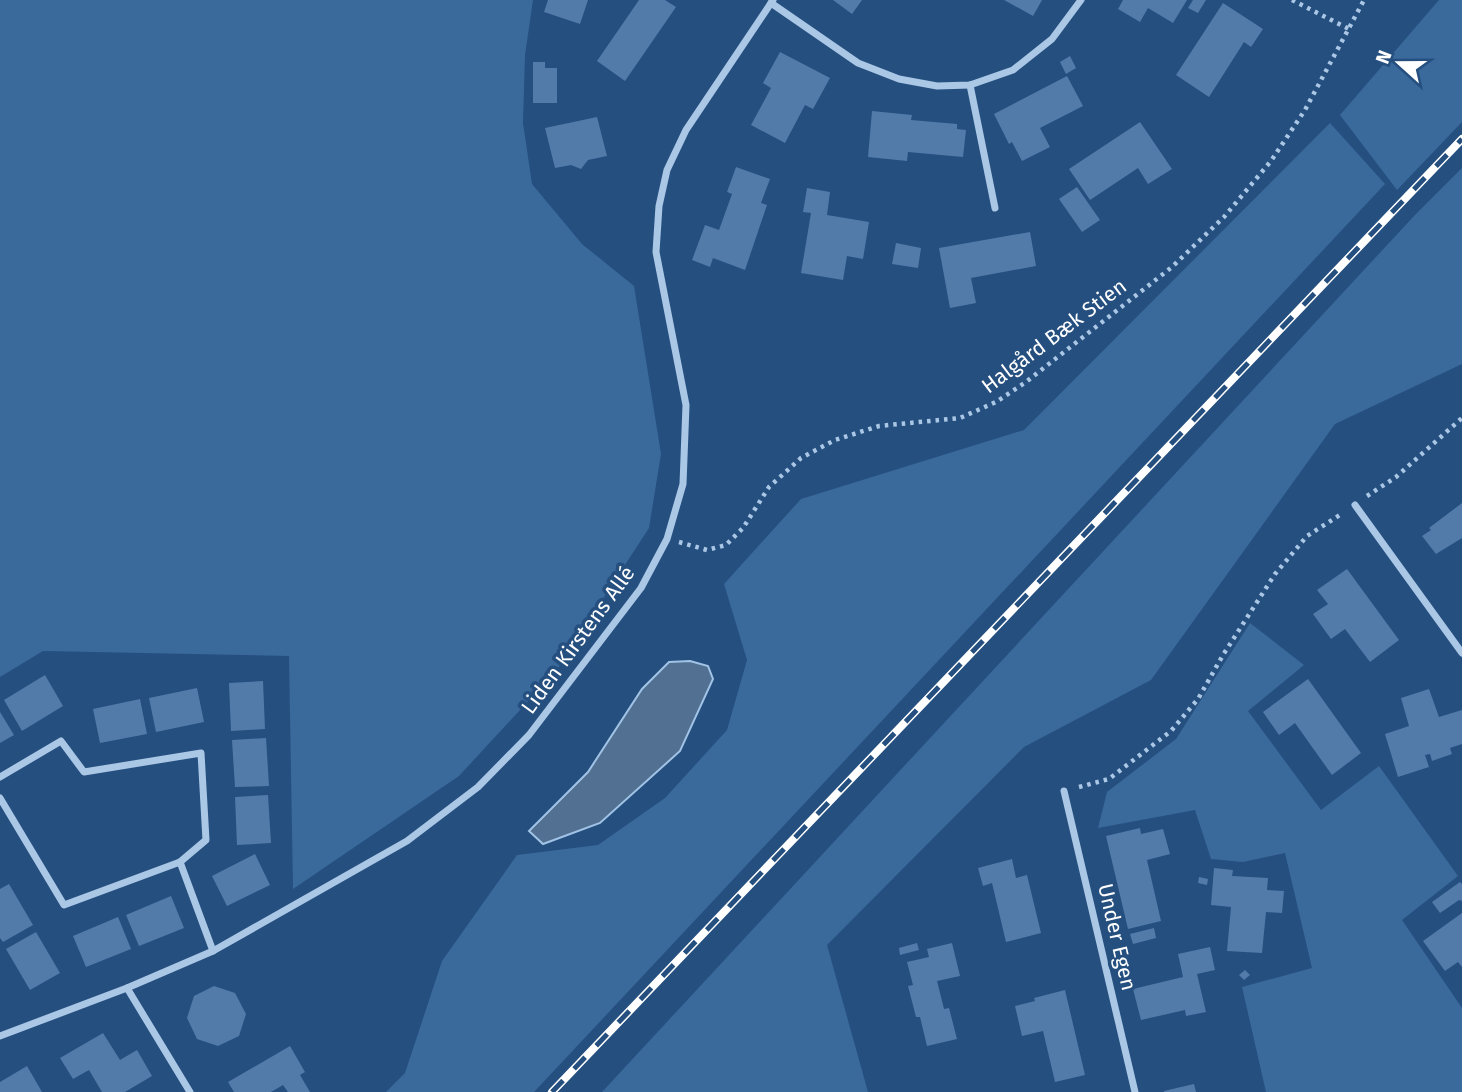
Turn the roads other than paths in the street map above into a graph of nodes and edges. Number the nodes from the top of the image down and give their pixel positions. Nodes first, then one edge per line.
1 (1081, 0) edge
2 (772, 1) edge
3 (970, 85) junction
4 (995, 208) dead end
5 (1355, 505) road end
6 (1462, 653) edge
7 (0, 777) edge
8 (1064, 791) road end
9 (0, 798) edge
10 (180, 862) junction
11 (213, 951) junction
12 (127, 988) junction
13 (0, 1036) edge
14 (190, 1092) edge
15 (1135, 1092) edge

1 - 3 street
2 - 3 street
2 - 11 street, Liden Kirstens Allé
3 - 4 street
5 - 6 street
7 - 10 street
8 - 15 street, Under Egen
9 - 10 street
10 - 11 street
11 - 12 street, Liden Kirstens Allé
12 - 13 street, Liden Kirstens Allé
12 - 14 street

